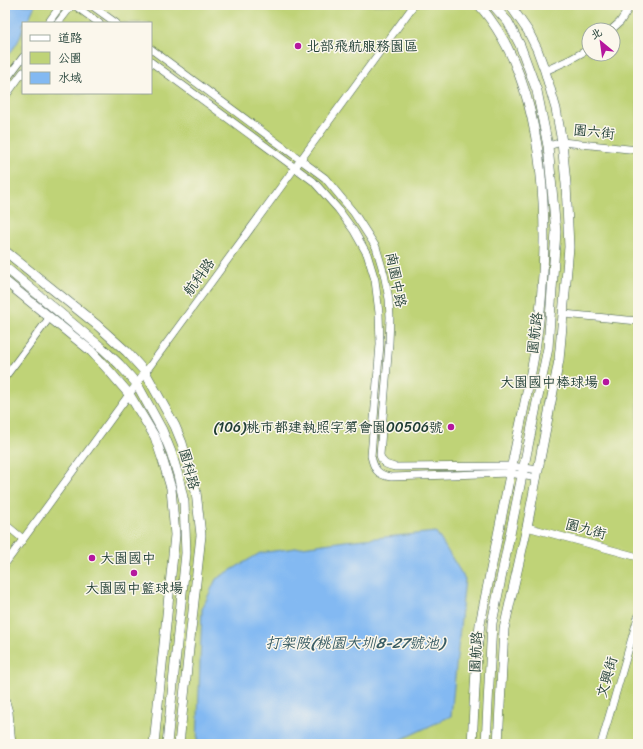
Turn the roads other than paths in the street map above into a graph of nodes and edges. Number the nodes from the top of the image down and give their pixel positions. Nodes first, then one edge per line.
1 (61, 5) edge
2 (73, 5) edge
3 (91, 5) edge
4 (414, 5) edge
5 (479, 5) edge
6 (493, 5) edge
7 (510, 5) edge
8 (631, 5) edge
9 (49, 22) edge
10 (59, 22) edge
11 (98, 22) edge
12 (115, 22) edge
13 (620, 22) edge
14 (152, 50) edge
15 (581, 53) edge
16 (22, 58) edge
17 (152, 63) edge
18 (546, 71) junction
19 (22, 73) edge
20 (5, 81) edge
21 (5, 97) edge
22 (562, 142) junction
23 (548, 146) junction
24 (638, 150) edge
25 (301, 159) junction
26 (295, 168) junction
27 (5, 251) edge
28 (5, 267) edge
29 (5, 281) edge
30 (564, 314) junction
31 (50, 317) junction
32 (638, 321) edge
33 (145, 372) junction
34 (5, 377) edge
35 (137, 384) junction
36 (129, 394) junction
37 (511, 469) junction
38 (523, 471) junction
39 (537, 474) junction
40 (5, 524) edge
41 (527, 527) junction
42 (23, 539) junction
43 (638, 557) edge
44 (5, 564) edge
45 (638, 617) edge
46 (5, 698) edge
47 (12, 744) edge
48 (154, 744) edge
49 (167, 744) edge
50 (179, 744) edge
51 (472, 744) edge
52 (486, 744) edge
53 (498, 744) edge
54 (601, 744) edge

1 - 9 street
2 - 10 street
2 - 11 street
3 - 12 street
4 - 25 street, 航科路
5 - 37 street
6 - 23 street, 園航路
7 - 18 street
8 - 13 street
14 - 25 street, 南園中路
15 - 18 street
16 - 20 street
17 - 26 street, 南園中路
18 - 22 street
19 - 21 street
22 - 23 street, 園六街
22 - 24 street, 園六街
22 - 30 street
23 - 38 street, 園航路
25 - 26 street, 航科路
25 - 37 street, 南園中路
26 - 33 street, 航科路
26 - 37 street, 南園中路
27 - 33 street
28 - 35 street, 園科路
29 - 31 street
30 - 32 street
30 - 39 street
31 - 34 street
31 - 36 street
33 - 35 street, 航科路
33 - 50 street
35 - 36 street, 航科路
35 - 49 street, 園科路
36 - 42 street, 航科路
36 - 48 street
37 - 38 street, 南園中路
37 - 51 street
38 - 39 street, 南園中路
38 - 52 street, 園航路
39 - 41 street
40 - 42 street
41 - 43 street, 園九街
41 - 53 street
42 - 44 street, 航科路
45 - 54 street, 文興街
46 - 47 street

